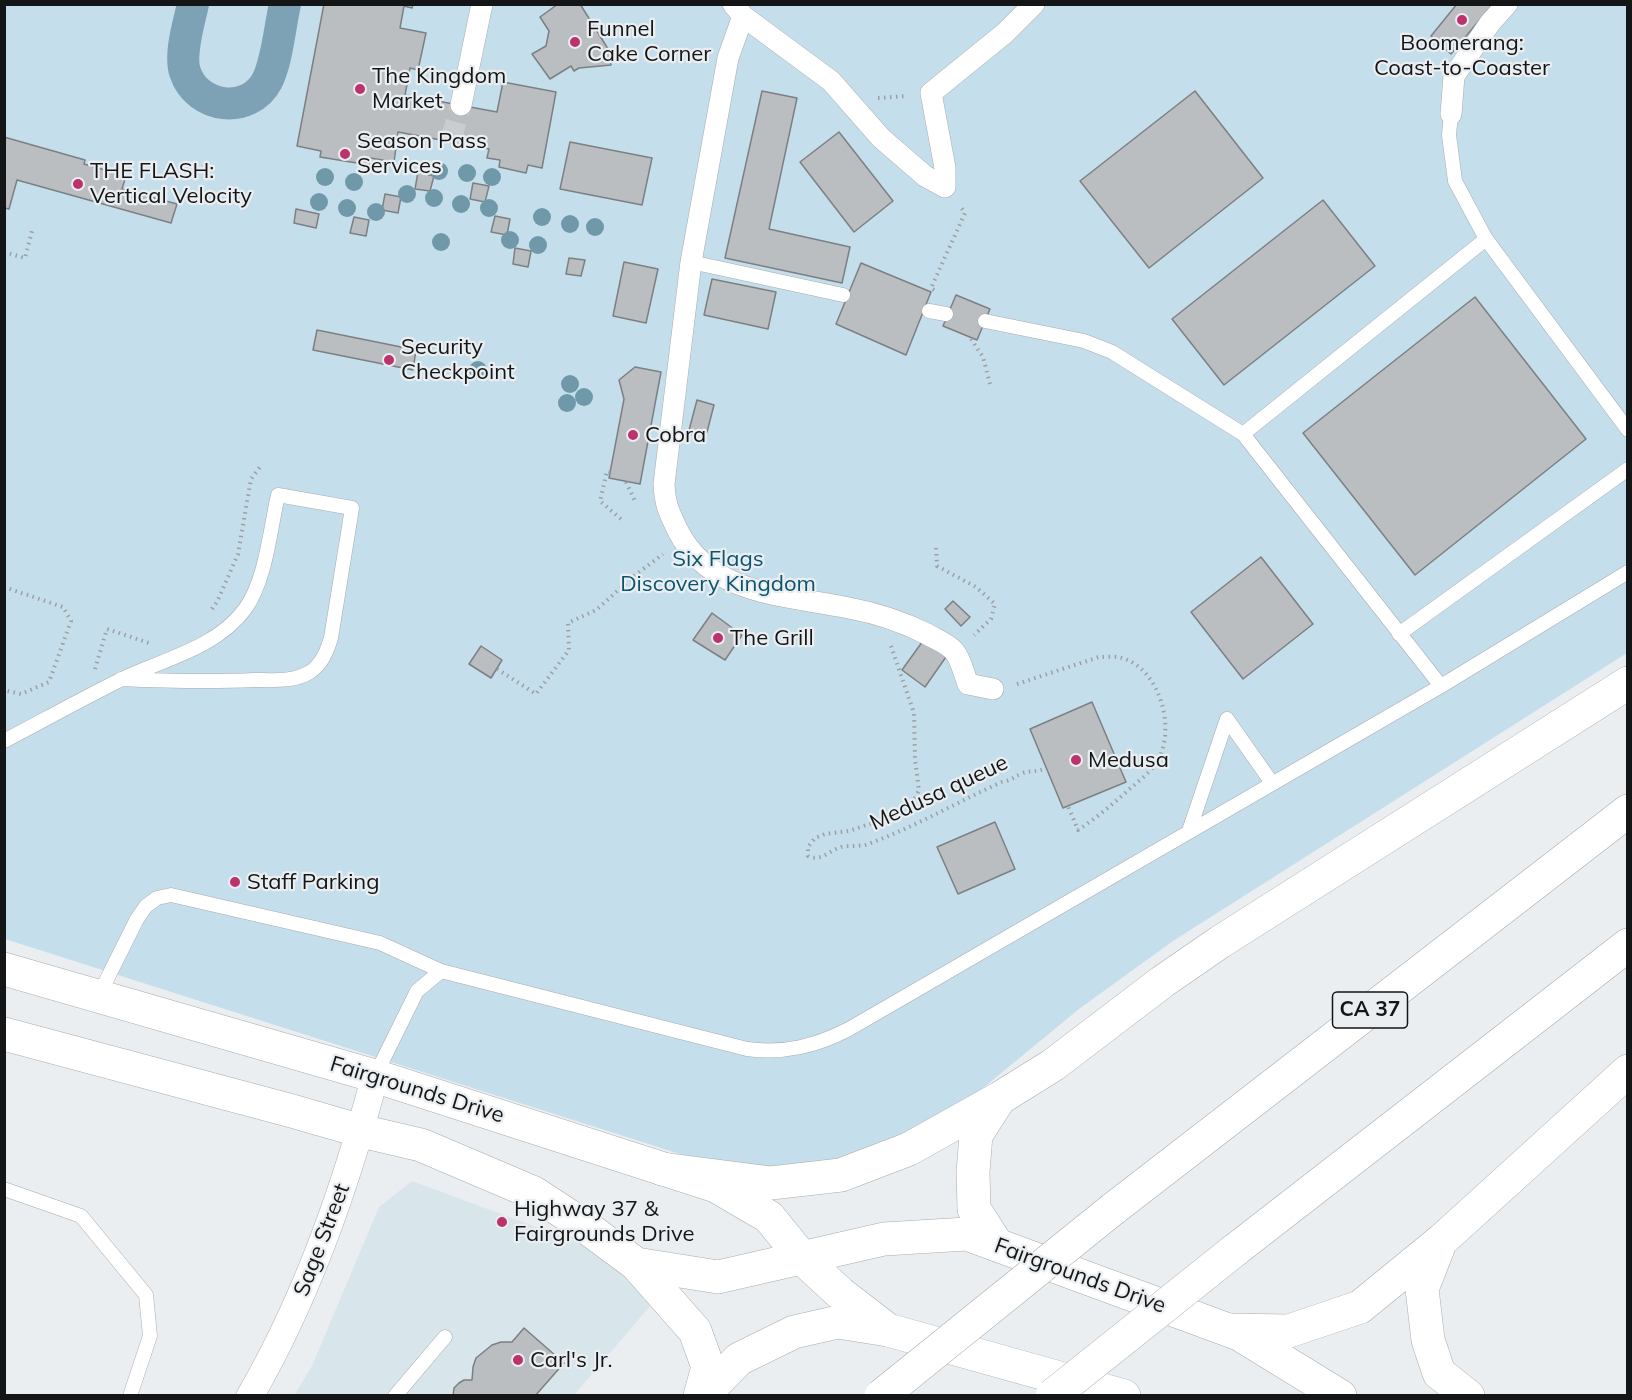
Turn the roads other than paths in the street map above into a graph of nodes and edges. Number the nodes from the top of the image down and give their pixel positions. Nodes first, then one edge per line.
1 (482, 4) edge
2 (1034, 4) edge
3 (1507, 4) edge
4 (738, 10) edge
5 (461, 105) tunnel mouth
6 (1452, 114) joint
7 (1486, 239) junction
8 (691, 262) junction
9 (843, 295) dead end
10 (929, 311) dead end
11 (946, 314) dead end
12 (985, 321) dead end
13 (1628, 430) edge
14 (1243, 434) junction
15 (1628, 469) edge
16 (1628, 572) edge
17 (1399, 634) junction
18 (121, 679) junction
19 (1628, 683) edge
20 (1441, 686) junction
21 (993, 689) road end
22 (4, 741) edge
23 (1272, 783) junction
24 (1628, 811) edge
25 (1189, 831) junction
26 (1628, 945) edge
27 (4, 969) edge
28 (441, 971) junction
29 (99, 996) junction
30 (4, 1034) edge
31 (1628, 1071) edge
32 (375, 1076) junction
33 (1000, 1098) junction
34 (360, 1131) junction
35 (662, 1169) junction
36 (4, 1189) edge
37 (1442, 1240) junction
38 (997, 1245) junction
39 (803, 1259) junction
40 (636, 1264) junction
41 (888, 1330) junction
42 (1229, 1330) junction
43 (445, 1337) dead end
44 (130, 1395) edge
45 (250, 1395) edge
46 (395, 1395) edge
47 (702, 1395) edge
48 (881, 1395) edge
49 (1052, 1395) edge
50 (1124, 1395) edge
51 (1340, 1395) edge
52 (1468, 1395) edge

1 - 5 street
2 - 4 street
3 - 6 street
4 - 8 street
6 - 7 lane
7 - 13 lane
7 - 14 lane
8 - 9 lane
8 - 21 street
10 - 11 lane
12 - 14 lane
14 - 17 lane
15 - 17 lane
16 - 20 lane
17 - 20 lane
18 - 18 lane
18 - 22 lane
19 - 33 main road
20 - 23 lane
23 - 25 lane
23 - 25 lane
24 - 48 main road, CA 37, bridge
25 - 28 lane
26 - 49 main road, bridge
27 - 29 main road, Fairgrounds Drive
28 - 29 lane
28 - 32 lane
29 - 32 main road, Fairgrounds Drive
30 - 34 main road, Fairgrounds Drive
31 - 37 main road
32 - 34 street, Sage Street
32 - 35 main road, Fairgrounds Drive
33 - 35 main road
33 - 38 main road
34 - 40 main road, Fairgrounds Drive
34 - 45 street, Sage Street
35 - 39 main road, Fairgrounds Drive
36 - 44 lane
37 - 42 main road
37 - 52 main road
38 - 39 main road, Fairgrounds Drive
38 - 42 main road, Fairgrounds Drive
39 - 40 main road, Fairgrounds Drive
39 - 41 main road, Fairgrounds Drive
40 - 47 main road
41 - 47 main road
41 - 50 main road, Fairgrounds Drive
42 - 51 main road, Fairgrounds Drive
43 - 46 lane

